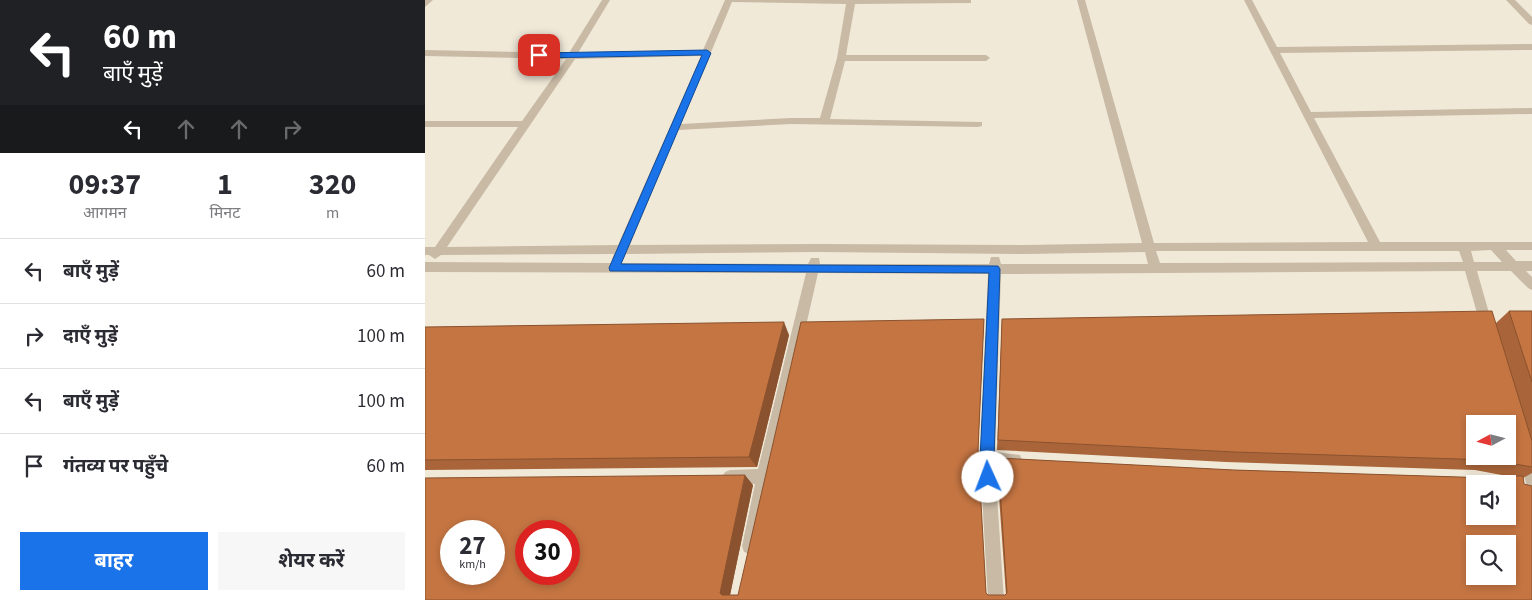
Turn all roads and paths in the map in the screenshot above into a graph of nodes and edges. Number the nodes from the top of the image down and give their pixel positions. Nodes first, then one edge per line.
1 (429, 0) edge
2 (606, 0) edge
3 (729, 0) edge
4 (1081, 0) edge
5 (1248, 0) edge
6 (1510, 0) edge
7 (968, 1) edge
8 (851, 2) junction
9 (425, 5) edge
10 (1532, 22) edge
11 (1532, 47) edge
12 (1274, 50) junction
13 (425, 53) edge
14 (707, 53) junction
15 (572, 56) junction
16 (841, 58) junction
17 (986, 58) dead end
18 (1532, 111) edge
19 (1308, 115) junction
20 (824, 122) junction
21 (425, 124) edge
22 (525, 124) junction
23 (979, 124) dead end
24 (675, 127) junction
25 (1148, 246) junction
26 (1376, 246) junction
27 (1464, 246) junction
28 (1494, 246) junction
29 (1532, 246) edge
30 (819, 248) junction
31 (995, 250) junction
32 (431, 251) edge
33 (621, 251) junction
34 (1470, 266) junction
35 (1514, 266) junction
36 (1532, 266) edge
37 (425, 267) edge
38 (814, 267) junction
39 (614, 268) junction
40 (1155, 268) junction
41 (995, 269) junction
42 (1532, 285) edge
43 (1491, 341) edge
44 (1521, 444) edge
45 (987, 459) junction
46 (1027, 461) edge
47 (764, 476) junction
48 (714, 477) edge
49 (1532, 481) edge
50 (1516, 486) edge
51 (1532, 491) edge
52 (747, 562) edge
53 (996, 600) edge

1 - 9 street
2 - 15 street
3 - 8 street
3 - 14 street
4 - 25 street
5 - 12 street
6 - 10 street
7 - 8 street
8 - 16 street
11 - 12 street
12 - 19 street
13 - 15 street
14 - 15 street
14 - 24 street
15 - 22 street
16 - 17 street
16 - 20 street
18 - 19 street
19 - 26 street
20 - 23 street
20 - 24 street
21 - 22 street
22 - 32 street
24 - 33 street
25 - 26 street
25 - 31 street
25 - 40 street
26 - 27 street
27 - 28 street
27 - 34 street
28 - 29 street
28 - 35 street
30 - 31 street
30 - 33 street
30 - 38 street
31 - 41 street
32 - 33 street
32 - 37 street
33 - 39 street
34 - 35 street
34 - 40 street
34 - 43 street
35 - 36 street
35 - 42 street
37 - 39 street
38 - 39 street
38 - 41 street
38 - 47 street
40 - 41 street
41 - 45 street
44 - 49 street
45 - 46 street
45 - 53 street
47 - 48 street
47 - 52 street
50 - 51 street

